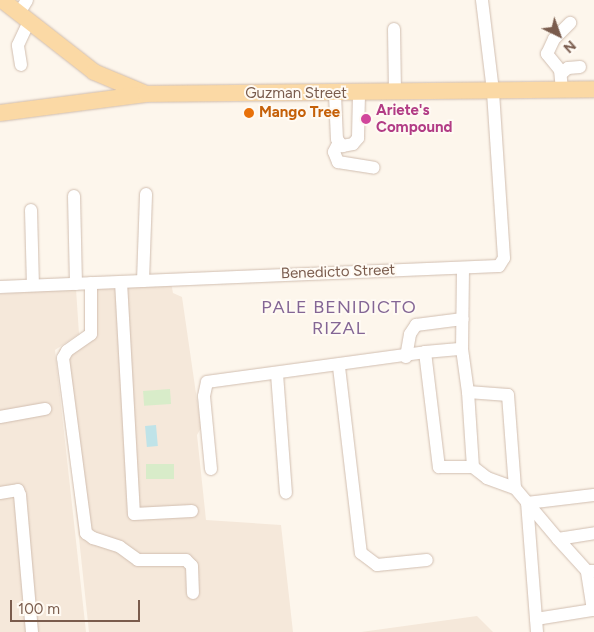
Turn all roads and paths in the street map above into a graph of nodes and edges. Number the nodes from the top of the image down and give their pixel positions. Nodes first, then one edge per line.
1 (2, 0) edge
2 (482, 0) edge
3 (25, 11) edge
4 (570, 23) dead end
5 (394, 29) dead end
6 (21, 65) dead end
7 (580, 67) dead end
8 (562, 81) junction
9 (594, 89) edge
10 (493, 91) junction
11 (359, 93) junction
12 (395, 93) junction
13 (146, 94) junction
14 (335, 94) junction
15 (0, 113) edge
16 (338, 144) junction
17 (374, 168) dead end
18 (146, 194) dead end
19 (74, 196) dead end
20 (31, 210) dead end
21 (463, 269) junction
22 (143, 281) junction
23 (124, 282) junction
24 (91, 283) junction
25 (76, 284) junction
26 (33, 285) junction
27 (0, 287) edge
28 (462, 319) junction
29 (462, 349) junction
30 (425, 352) junction
31 (406, 357) junction
32 (339, 367) junction
33 (277, 374) junction
34 (468, 392) junction
35 (45, 409) dead end
36 (0, 417) edge
37 (473, 467) junction
38 (211, 469) dead end
39 (515, 488) junction
40 (0, 493) edge
41 (286, 493) dead end
42 (594, 495) edge
43 (527, 503) junction
44 (192, 511) dead end
45 (594, 533) edge
46 (558, 539) junction
47 (427, 560) dead end
48 (590, 571) edge
49 (193, 593) dead end
50 (594, 612) edge
51 (537, 626) edge
52 (32, 632) edge

1 - 3 main road
2 - 10 street
3 - 6 street
3 - 13 main road
4 - 8 street
5 - 12 street
7 - 8 street
8 - 9 main road, Guzman Street
8 - 10 main road, Guzman Street
10 - 12 main road, Guzman Street
10 - 21 street, Benedicto Street
11 - 12 main road, Guzman Street
11 - 14 main road, Guzman Street
11 - 16 street
13 - 14 main road, Guzman Street
13 - 15 main road, Guzman Street
14 - 16 street
16 - 17 street
18 - 22 street
19 - 25 street
20 - 26 street
21 - 22 street, Benedicto Street
21 - 28 street
22 - 23 street, Benedicto Street
23 - 24 street, Benedicto Street
23 - 44 street
24 - 25 street, Benedicto Street
24 - 49 street
25 - 26 street, Benedicto Street
26 - 27 street, Benedicto Street
28 - 29 street
28 - 31 street
29 - 30 street
29 - 34 street
30 - 31 street
30 - 37 street
31 - 32 street
32 - 33 street
32 - 47 street
33 - 38 street
33 - 41 street
34 - 37 street
34 - 39 street
35 - 36 street
37 - 39 street
39 - 43 street
40 - 52 street
42 - 43 street
43 - 46 street
43 - 51 street
45 - 46 street
46 - 48 street
48 - 50 street
50 - 51 street

